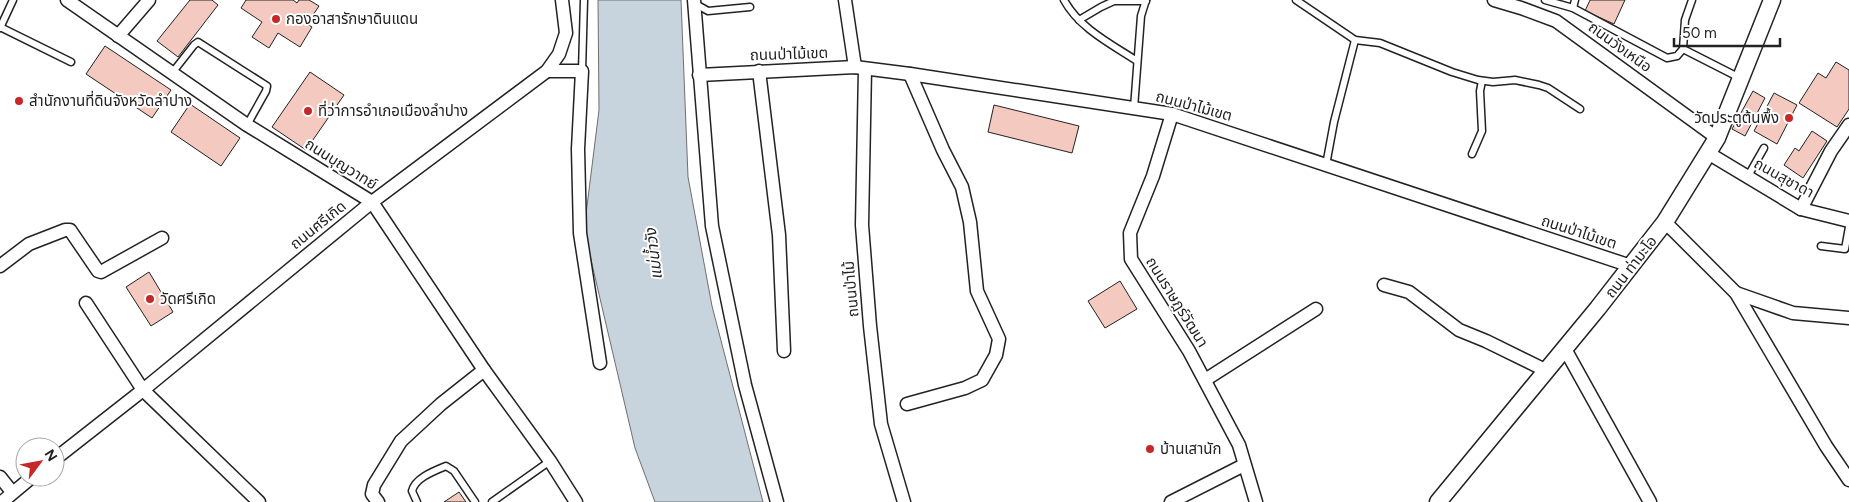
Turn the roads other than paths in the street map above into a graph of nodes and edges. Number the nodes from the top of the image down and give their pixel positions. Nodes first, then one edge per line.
1 (13, 0) edge
2 (68, 0) edge
3 (149, 0) edge
4 (562, 0) edge
5 (584, 0) edge
6 (845, 0) edge
7 (1064, 0) edge
8 (1146, 0) edge
9 (1296, 0) edge
10 (1494, 0) edge
11 (1545, 0) edge
12 (1575, 0) edge
13 (1692, 0) edge
14 (1772, 0) edge
15 (694, 1) edge
16 (750, 7) dead end
17 (1573, 8) junction
18 (1079, 20) junction
19 (0, 27) edge
20 (118, 36) junction
21 (1355, 40) junction
22 (1683, 50) junction
23 (1137, 61) junction
24 (71, 62) dead end
25 (860, 68) junction
26 (547, 71) junction
27 (582, 71) junction
28 (759, 71) junction
29 (172, 73) junction
30 (910, 74) junction
31 (699, 75) junction
32 (1741, 78) junction
33 (1482, 81) junction
34 (1134, 108) junction
35 (1580, 110) dead end
36 (1172, 114) junction
37 (247, 125) junction
38 (1849, 125) edge
39 (1717, 138) junction
40 (1764, 148) dead end
41 (1708, 153) junction
42 (1472, 154) dead end
43 (1326, 165) junction
44 (1748, 176) junction
45 (372, 202) junction
46 (1801, 209) junction
47 (1849, 221) edge
48 (1665, 222) junction
49 (1849, 227) edge
50 (162, 238) dead end
51 (1821, 246) dead end
52 (0, 266) edge
53 (1631, 266) junction
54 (1384, 285) dead end
55 (1736, 293) junction
56 (86, 303) dead end
57 (1316, 309) dead end
58 (1849, 318) edge
59 (1564, 349) junction
60 (784, 351) dead end
61 (600, 363) dead end
62 (484, 370) junction
63 (1547, 370) junction
64 (1204, 380) junction
65 (143, 390) junction
66 (908, 404) dead end
67 (65, 451) edge
68 (550, 461) junction
69 (1244, 465) junction
70 (0, 477) edge
71 (1849, 480) edge
72 (19, 487) edge
73 (12, 492) junction
74 (2, 502) edge
75 (259, 502) edge
76 (378, 502) edge
77 (417, 502) edge
78 (475, 502) edge
79 (492, 502) edge
80 (576, 502) edge
81 (777, 502) edge
82 (904, 502) edge
83 (1171, 502) edge
84 (1256, 502) edge
85 (1438, 502) edge
86 (1650, 502) edge

1 - 19 lane
2 - 20 street, ถนนบุญวาทย์
3 - 20 street
4 - 26 street, ถนนศรีเกิด
5 - 27 lane
6 - 25 street, ถนนป่าไม้
7 - 18 lane
8 - 18 lane
8 - 23 lane
9 - 21 lane
10 - 39 street, ถนนวังเหนือ
11 - 17 lane
12 - 17 lane
13 - 22 lane
14 - 32 street, ถนน ท่ามะโอ
15 - 16 lane
15 - 31 street
17 - 22 lane
18 - 23 lane
19 - 24 lane
20 - 29 street, ถนนบุญวาทย์
21 - 33 lane
21 - 43 lane
22 - 32 lane
23 - 34 lane
25 - 28 street, ถนนป่าไม้เขต
25 - 30 street, ถนนป่าไม้เขต
25 - 82 street, ถนนป่าไม้
26 - 27 street
26 - 45 street, ถนนศรีเกิด
27 - 61 street
28 - 31 street, ถนนป่าไม้เขต
28 - 60 street
29 - 37 street, ถนนบุญวาทย์
29 - 37 lane
30 - 34 street, ถนนป่าไม้เขต
30 - 66 street
31 - 81 street
32 - 39 street, ถนน ท่ามะโอ
33 - 35 lane
33 - 42 lane
34 - 36 street, ถนนป่าไม้เขต
36 - 43 street, ถนนป่าไม้เขต
36 - 64 street, ถนนราษฎร์วัฒนา
37 - 45 street, ถนนบุญวาทย์
38 - 46 street
39 - 41 street, ถนน ท่ามะโอ
40 - 44 lane
41 - 44 street, ถนนสุชาดา
41 - 48 street, ถนน ท่ามะโอ
43 - 53 street, ถนนป่าไม้เขต
44 - 46 street, ถนนสุชาดา
45 - 62 street, ถนนบุญวาทย์
45 - 65 street, ถนนศรีเกิด
46 - 47 street, ถนนสุชาดา
48 - 53 street, ถนน ท่ามะโอ
48 - 55 street
49 - 51 lane
50 - 52 street
53 - 59 street, ถนน ท่ามะโอ
54 - 63 street
55 - 58 street
55 - 71 street
56 - 65 street
57 - 64 street
59 - 63 street, ถนน ท่ามะโอ
59 - 86 street
62 - 68 street, ถนนบุญวาทย์
62 - 76 street
63 - 85 street, ถนน ท่ามะโอ
64 - 69 street, ถนนราษฎร์วัฒนา
65 - 67 street, ถนนศรีเกิด
65 - 75 street
68 - 79 lane
68 - 80 street, ถนนบุญวาทย์
69 - 83 street
69 - 84 street, ถนนราษฎร์วัฒนา
70 - 73 street
72 - 73 street
73 - 74 street
77 - 78 lane

